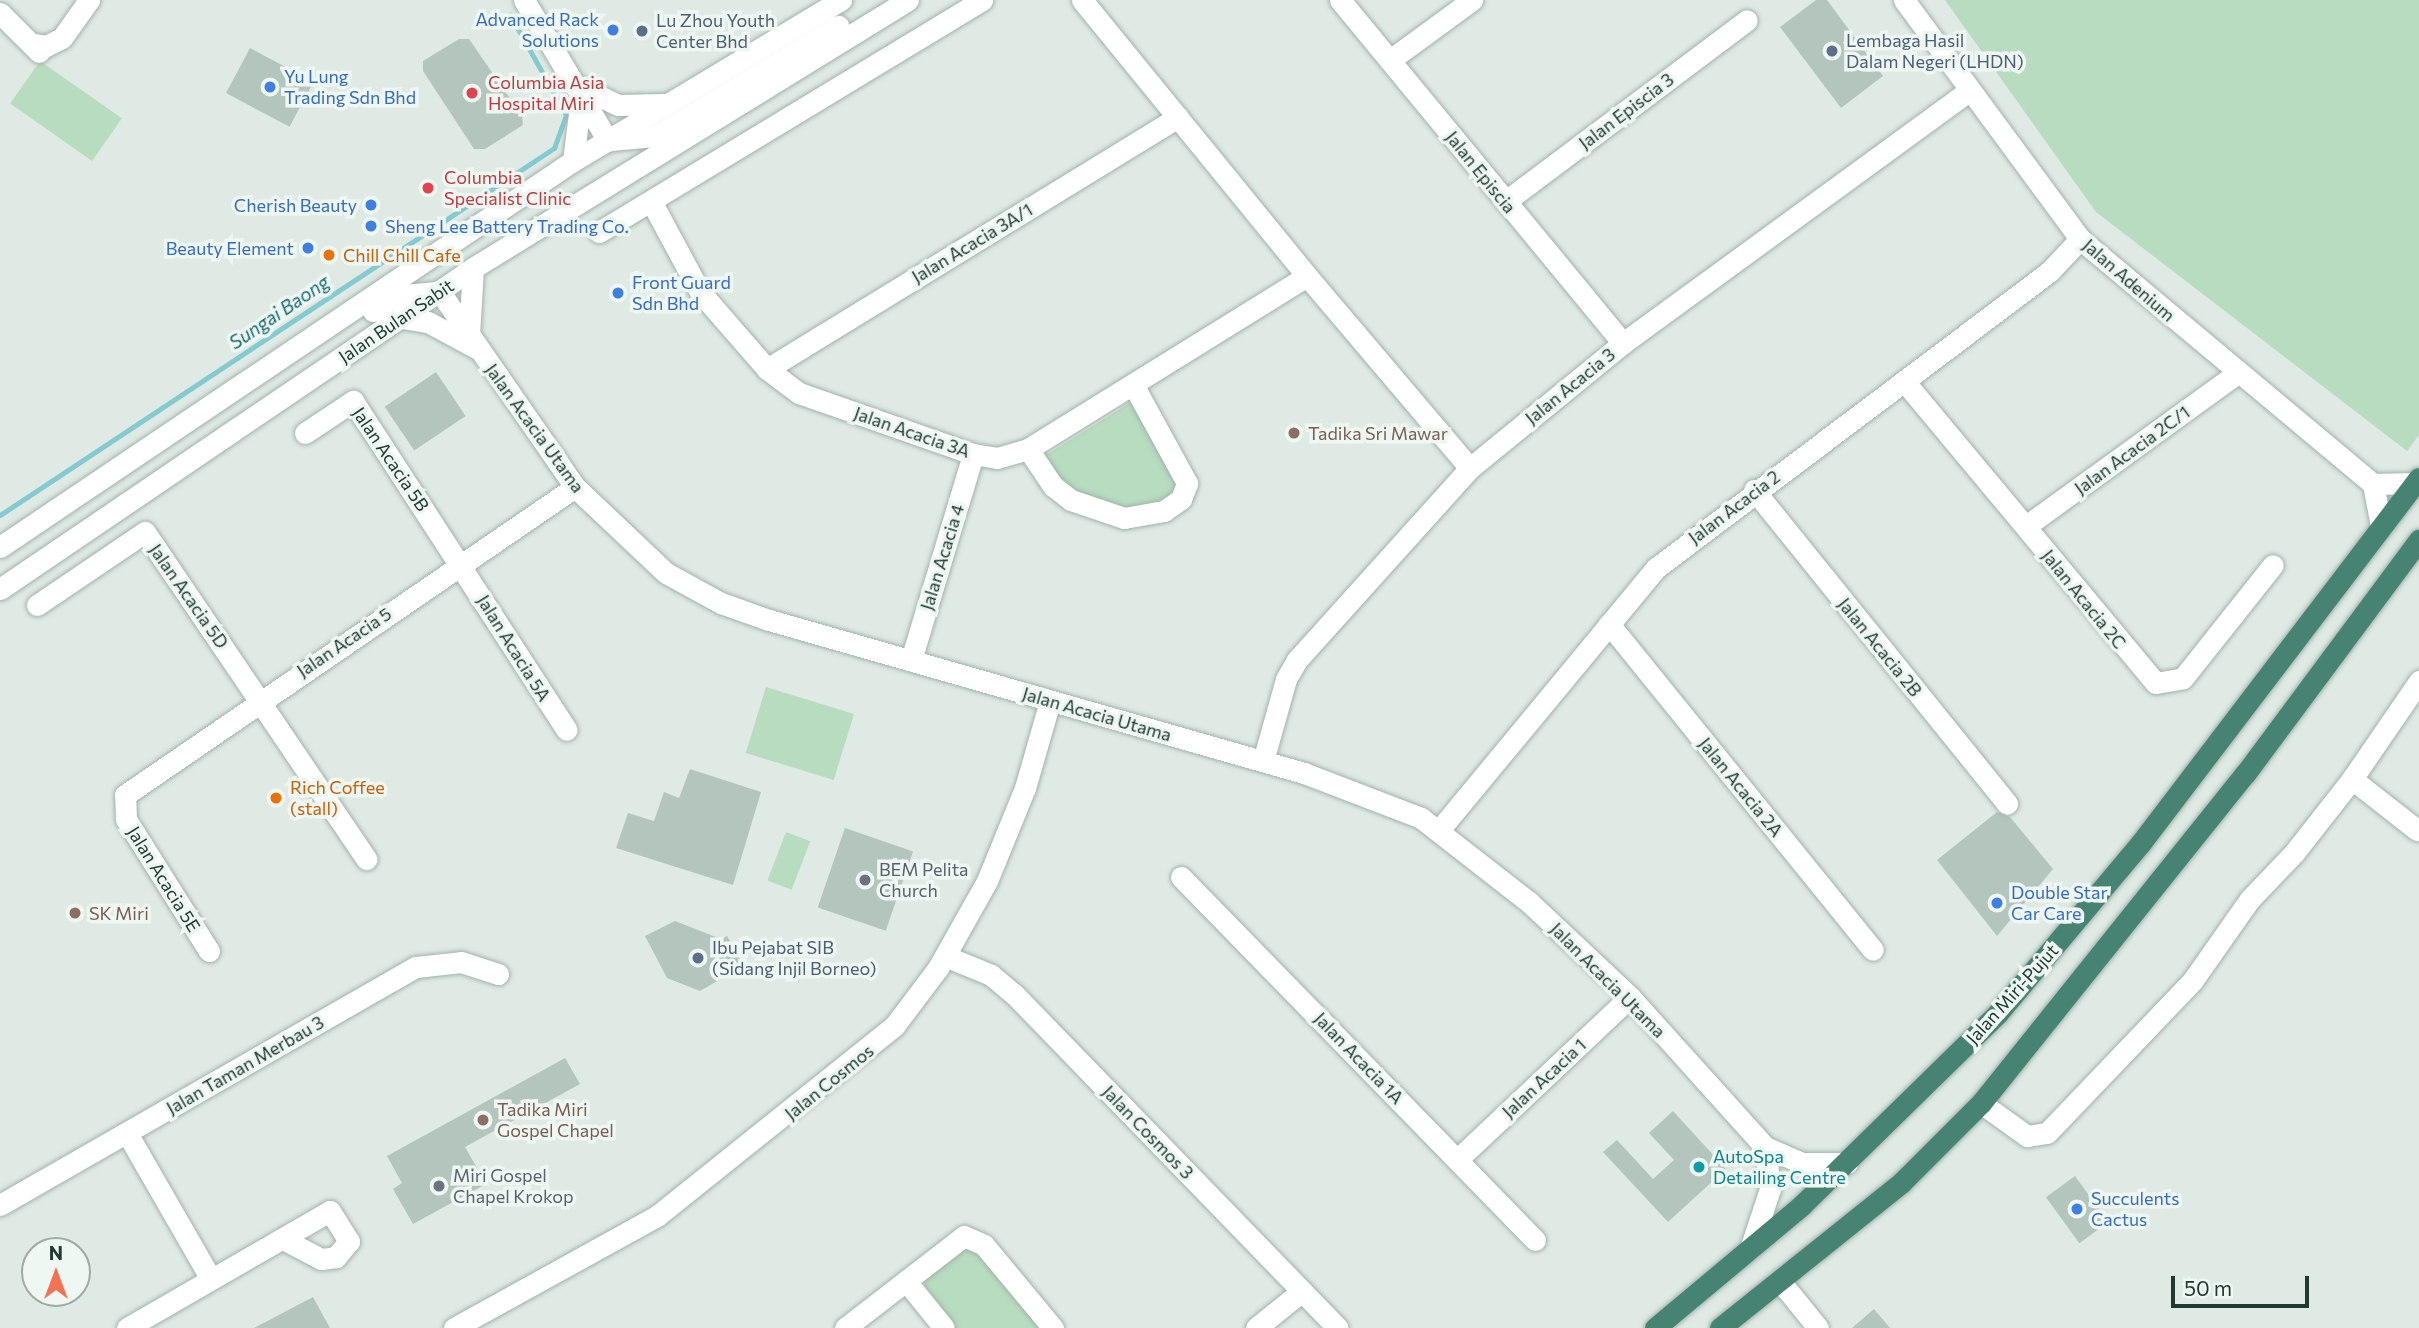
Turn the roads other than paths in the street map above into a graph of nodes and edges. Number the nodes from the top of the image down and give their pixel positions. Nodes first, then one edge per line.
1 (89, 0) edge
2 (524, 0) edge
3 (841, 0) edge
4 (882, 0) edge
5 (908, 0) edge
6 (982, 0) edge
7 (1082, 0) edge
8 (1340, 0) edge
9 (1472, 0) edge
10 (1904, 0) edge
11 (0, 13) edge
12 (1747, 20) dead end
13 (1390, 60) junction
14 (577, 91) junction
15 (1968, 91) junction
16 (673, 102) junction
17 (1178, 117) junction
18 (608, 141) junction
19 (573, 162) junction
20 (651, 201) junction
21 (1506, 201) junction
22 (599, 232) dead end
23 (2080, 239) junction
24 (473, 268) junction
25 (1307, 276) junction
26 (440, 292) junction
27 (402, 318) junction
28 (474, 342) junction
29 (1623, 343) junction
30 (767, 369) junction
31 (2237, 373) junction
32 (1904, 381) junction
33 (1134, 386) junction
34 (305, 433) dead end
35 (1028, 449) junction
36 (973, 454) junction
37 (1470, 468) junction
38 (2417, 481) edge
39 (2373, 484) junction
40 (575, 487) junction
41 (1754, 490) junction
42 (71, 498) junction
43 (2026, 526) junction
44 (2381, 526) junction
45 (2419, 540) edge
46 (0, 547) edge
47 (461, 565) junction
48 (2273, 565) dead end
49 (0, 589) edge
50 (37, 605) dead end
51 (1609, 624) junction
52 (911, 660) junction
53 (2419, 681) edge
54 (260, 698) junction
55 (1051, 701) junction
56 (567, 730) dead end
57 (1263, 761) junction
58 (2352, 779) junction
59 (2007, 804) dead end
60 (122, 806) joint
61 (1440, 830) junction
62 (2417, 830) edge
63 (366, 859) dead end
64 (1181, 877) dead end
65 (1873, 950) dead end
66 (209, 951) dead end
67 (945, 956) junction
68 (498, 974) dead end
69 (1630, 998) junction
70 (1980, 1104) junction
71 (127, 1133) junction
72 (1765, 1147) junction
73 (1458, 1159) junction
74 (1847, 1163) junction
75 (0, 1205) edge
76 (283, 1239) dead end
77 (1535, 1240) dead end
78 (1750, 1248) junction
79 (211, 1279) junction
80 (905, 1281) junction
81 (1780, 1281) junction
82 (1302, 1291) junction
83 (151, 1322) edge
84 (1814, 1323) edge
85 (127, 1328) edge
86 (454, 1328) edge
87 (845, 1328) edge
88 (944, 1328) edge
89 (1053, 1328) edge
90 (1256, 1328) edge
91 (1338, 1328) edge
92 (1655, 1328) edge
93 (1720, 1328) edge

1 - 11 street
2 - 14 street
3 - 16 street, Jalan Bulan Sabit
4 - 18 street
5 - 24 street, Jalan Bulan Sabit
6 - 20 street
7 - 17 street
8 - 13 street, Jalan Episcia
9 - 13 street
10 - 15 street, Jalan Adenium
12 - 21 street, Jalan Episcia 3
13 - 21 street, Jalan Episcia
14 - 16 street
14 - 18 street
14 - 19 street
15 - 23 street, Jalan Adenium
15 - 29 street, Jalan Acacia 3
16 - 18 street, Jalan Bulan Sabit
17 - 25 street
17 - 30 street, Jalan Acacia 3A/1
18 - 19 street, Jalan Bulan Sabit
19 - 42 street, Jalan Bulan Sabit
20 - 22 street
20 - 30 street, Jalan Acacia 3A
21 - 29 street, Jalan Episcia
23 - 31 street, Jalan Adenium
23 - 32 street, Jalan Acacia 2
24 - 26 street, Jalan Bulan Sabit
24 - 28 street
25 - 33 street, Jalan Acacia 3A
25 - 37 street
26 - 27 street, Jalan Bulan Sabit
26 - 28 street, Jalan Acacia Utama
26 - 42 street
27 - 28 street
27 - 49 street, Jalan Bulan Sabit
28 - 40 street, Jalan Acacia Utama
29 - 37 street, Jalan Acacia 3
30 - 36 street, Jalan Acacia 3A
31 - 39 street, Jalan Adenium
31 - 43 street, Jalan Acacia 2C/1
32 - 41 street, Jalan Acacia 2
32 - 43 street, Jalan Acacia 2C
33 - 35 street, Jalan Acacia 3A
33 - 35 street
34 - 47 street, Jalan Acacia 5B
35 - 36 street, Jalan Acacia 3A
36 - 52 street, Jalan Acacia 4
37 - 57 street, Jalan Acacia 3
38 - 39 street
38 - 44 highway, Jalan Miri-Pujut
39 - 44 street
40 - 47 street, Jalan Acacia 5
40 - 52 street, Jalan Acacia Utama
41 - 51 street, Jalan Acacia 2
41 - 59 street, Jalan Acacia 2B
42 - 46 street, Jalan Bulan Sabit
43 - 48 street, Jalan Acacia 2C
44 - 74 highway, Jalan Miri-Pujut
45 - 70 highway
47 - 54 street, Jalan Acacia 5
47 - 56 street, Jalan Acacia 5A
50 - 54 street, Jalan Acacia 5D
51 - 61 street, Jalan Acacia 2
51 - 65 street, Jalan Acacia 2A
52 - 55 street, Jalan Acacia Utama
53 - 58 street
54 - 60 street, Jalan Acacia 5
54 - 63 street
55 - 57 street, Jalan Acacia Utama
55 - 67 street, Jalan Cosmos
57 - 61 street, Jalan Acacia Utama
58 - 62 street
58 - 70 street
60 - 66 street, Jalan Acacia 5E
61 - 69 street, Jalan Acacia Utama
64 - 73 street, Jalan Acacia 1A
67 - 82 street, Jalan Cosmos 3
67 - 86 street, Jalan Cosmos
68 - 71 street, Jalan Taman Merbau 3
69 - 72 street, Jalan Acacia Utama
69 - 73 street, Jalan Acacia 1
70 - 81 highway
71 - 75 street, Jalan Taman Merbau 3
71 - 79 street
72 - 74 street, Jalan Acacia Utama
72 - 78 street
73 - 77 street, Jalan Acacia 1A
74 - 78 highway, Jalan Miri-Pujut
76 - 79 street
78 - 92 highway, Jalan Miri-Pujut
79 - 83 street
80 - 87 street
80 - 88 street
80 - 89 street
81 - 84 street
81 - 93 highway
82 - 90 street
82 - 91 street, Jalan Cosmos 3
83 - 85 street

